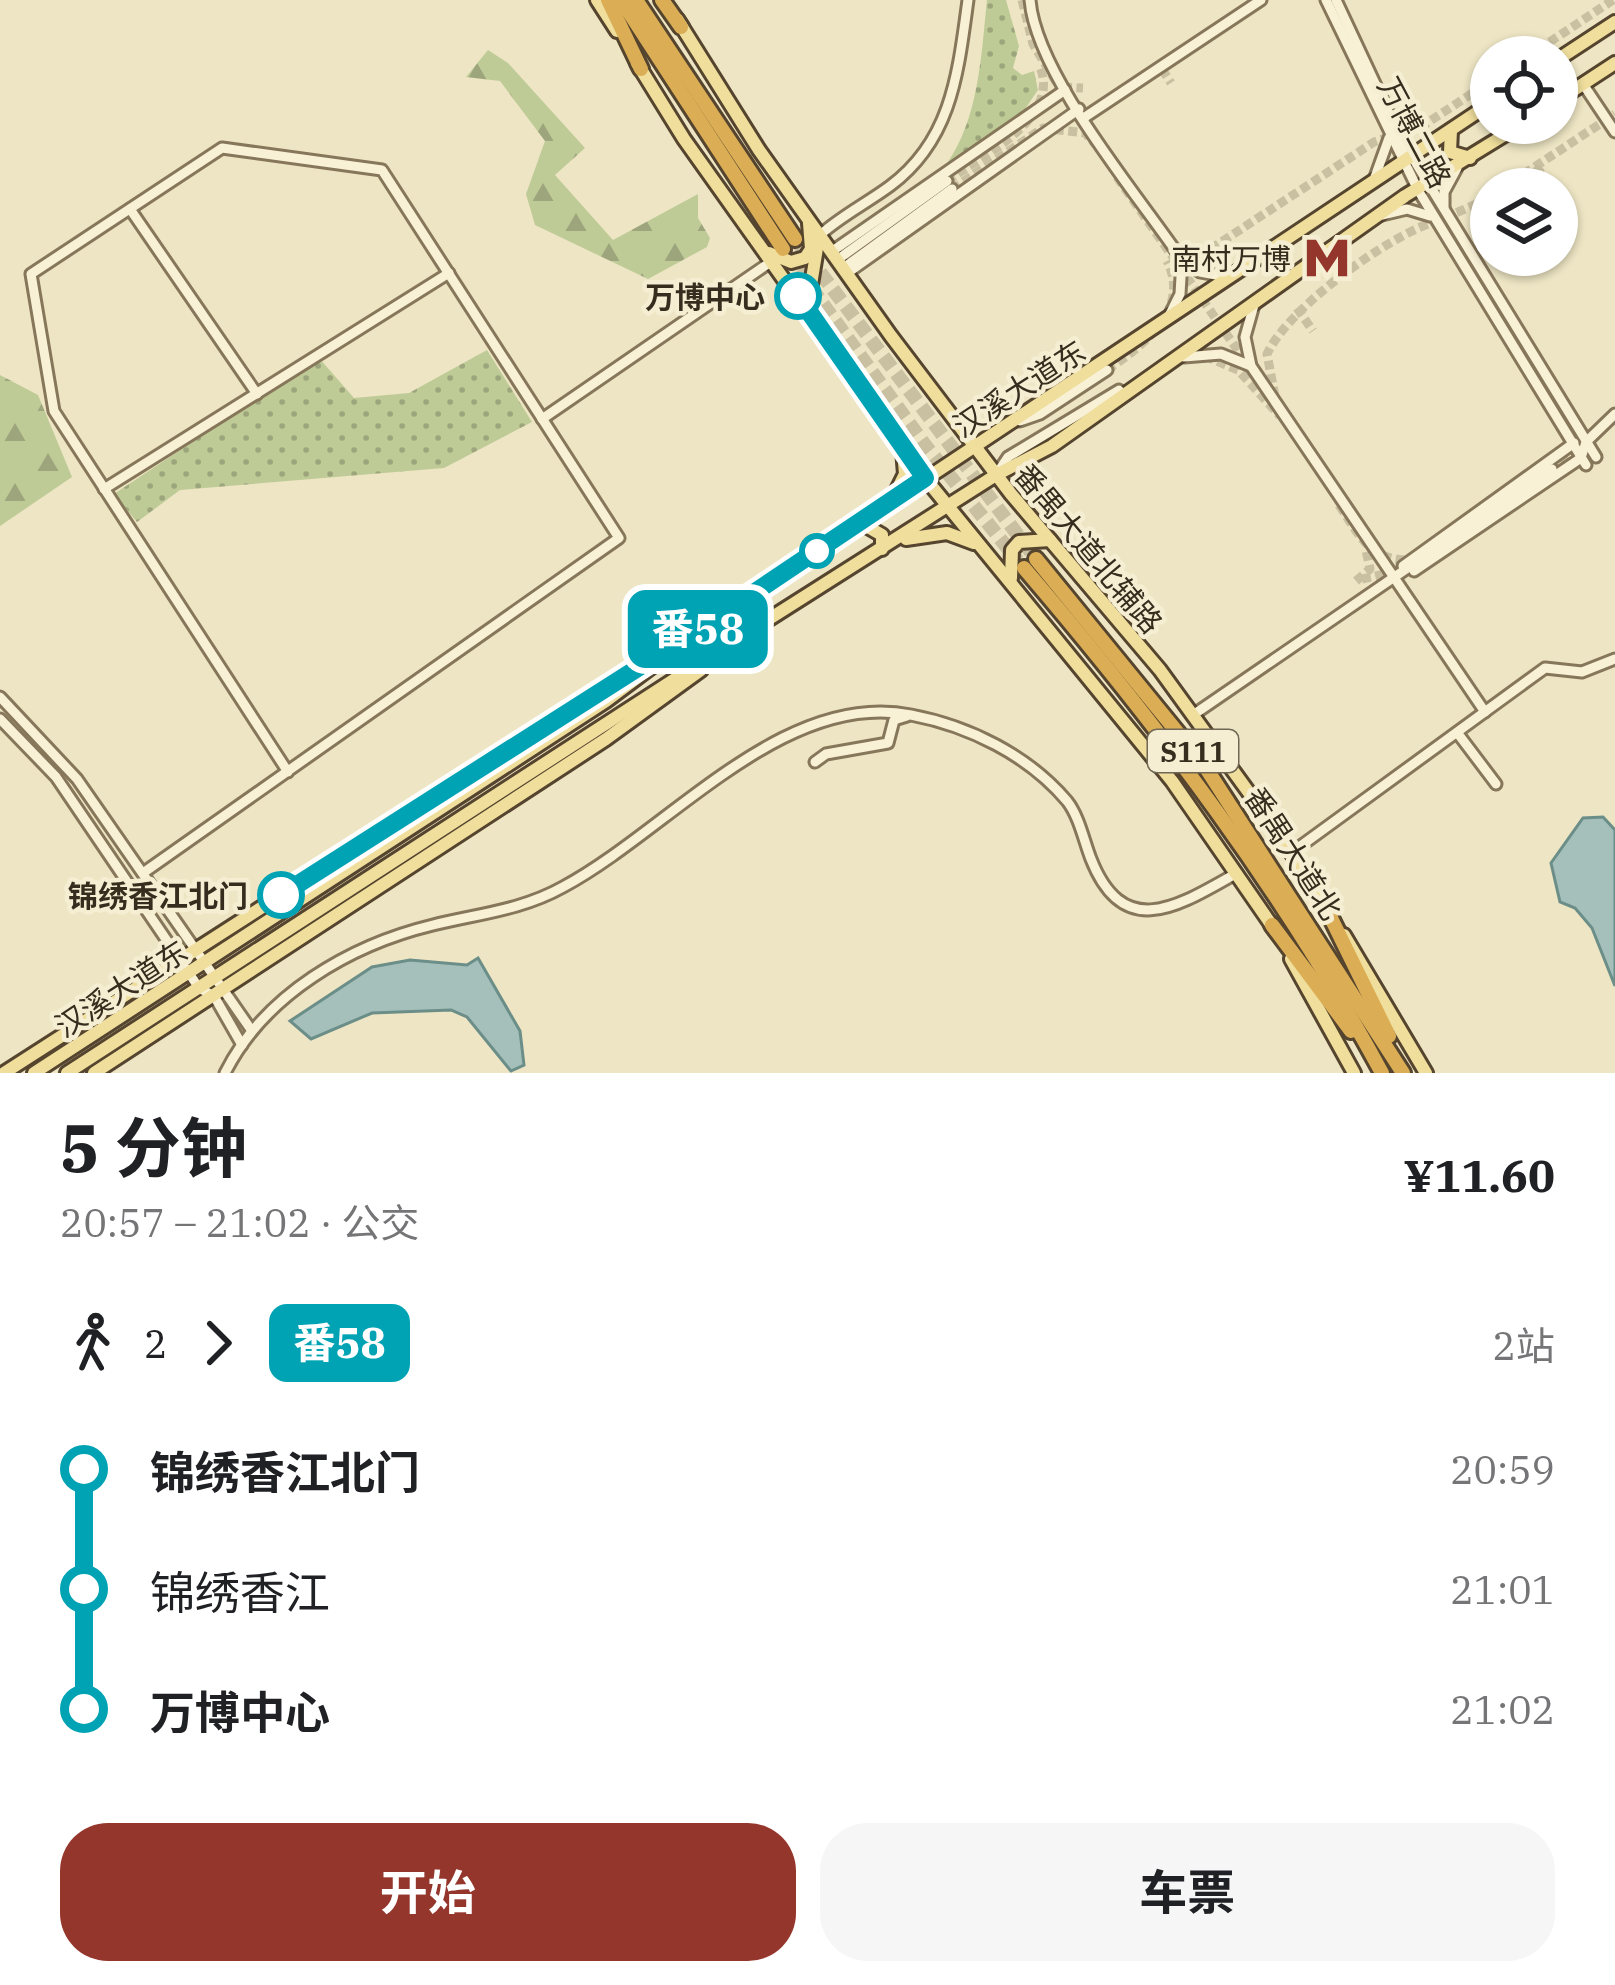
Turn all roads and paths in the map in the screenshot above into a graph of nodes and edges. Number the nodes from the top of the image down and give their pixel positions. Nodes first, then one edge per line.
1 (597, 0) edge
2 (608, 0) edge
3 (621, 0) edge
4 (636, 0) edge
5 (664, 0) edge
6 (968, 0) edge
7 (1030, 0) edge
8 (1261, 0) edge
9 (1326, 0) edge
10 (1336, 0) edge
11 (1615, 22) edge
12 (681, 27) joint
13 (1578, 46) edge
14 (1615, 63) edge
15 (641, 69) junction
16 (1583, 84) junction
17 (1578, 87) edge
18 (1065, 90) junction
19 (1082, 113) junction
20 (1470, 117) edge
21 (1451, 129) junction
22 (1615, 132) edge
23 (1395, 138) junction
24 (1431, 142) junction
25 (1492, 144) edge
26 (1470, 158) junction
27 (1407, 159) junction
28 (1457, 167) junction
29 (950, 185) tunnel mouth
30 (1367, 186) junction
31 (1423, 187) junction
32 (130, 209) junction
33 (1439, 215) junction
34 (1377, 216) junction
35 (809, 220) junction
36 (820, 235) junction
37 (768, 255) junction
38 (1181, 260) junction
39 (839, 264) junction
40 (449, 273) junction
41 (1237, 277) junction
42 (1257, 300) junction
43 (807, 309) junction
44 (1167, 320) junction
45 (1178, 358) junction
46 (1251, 365) junction
47 (1107, 370) tunnel mouth
48 (1119, 390) dead end
49 (256, 394) junction
50 (1615, 414) edge
51 (542, 419) junction
52 (1008, 423) junction
53 (1586, 442) junction
54 (900, 443) junction
55 (1572, 444) junction
56 (974, 447) junction
57 (1596, 457) dead end
58 (1584, 462) junction
59 (1552, 469) tunnel mouth
60 (996, 475) junction
61 (925, 478) junction
62 (104, 490) junction
63 (888, 503) junction
64 (948, 507) junction
65 (860, 523) junction
66 (1050, 540) junction
67 (888, 546) junction
68 (987, 551) junction
69 (1024, 569) junction
70 (1394, 578) junction
71 (721, 615) junction
72 (1615, 659) edge
73 (1602, 666) junction
74 (1615, 677) edge
75 (0, 697) edge
76 (1485, 712) junction
77 (911, 715) junction
78 (1193, 715) junction
79 (0, 718) edge
80 (1459, 735) junction
81 (815, 762) dead end
82 (288, 772) junction
83 (1496, 784) dead end
84 (1291, 853) junction
85 (143, 873) junction
86 (1237, 873) junction
87 (1330, 914) junction
88 (1271, 925) junction
89 (196, 949) junction
90 (179, 960) junction
91 (205, 962) junction
92 (188, 973) junction
93 (218, 987) junction
94 (199, 988) junction
95 (252, 1031) junction
96 (242, 1045) junction
97 (4, 1073) edge
98 (34, 1073) edge
99 (68, 1073) edge
100 (94, 1073) edge
101 (225, 1073) edge
102 (1354, 1073) edge
103 (1382, 1073) edge
104 (1405, 1073) edge
105 (1426, 1073) edge

1 - 15 main road
2 - 15 highway
3 - 4 highway
5 - 12 highway
6 - 36 street
7 - 18 street
8 - 19 street
9 - 23 street, 万博二路
10 - 23 street, 万博二路
11 - 13 main road
12 - 35 main road, 番禺大道北辅路
14 - 16 main road
15 - 37 main road
16 - 17 main road
16 - 22 street
18 - 19 street
18 - 39 street
19 - 38 street
19 - 39 street
20 - 21 main road, 汉溪大道东
21 - 24 main road, 汉溪大道东
21 - 26 main road
23 - 24 street
23 - 27 street, 万博二路
23 - 30 street
24 - 27 main road, 汉溪大道东
25 - 26 main road, 汉溪大道东
26 - 28 main road, 汉溪大道东
27 - 30 main road, 汉溪大道东
27 - 31 street, 万博二路
28 - 31 main road, 汉溪大道东
28 - 33 street
29 - 39 street
30 - 41 main road, 汉溪大道东
31 - 33 street, 万博二路
31 - 34 main road, 汉溪大道东
32 - 40 street
32 - 49 street
32 - 62 street
33 - 34 street
33 - 53 street, 万博二路
33 - 55 street, 万博二路
34 - 42 main road, 汉溪大道东
35 - 36 main road, 番禺大道北辅路
35 - 37 main road
36 - 39 main road, 番禺大道北辅路
36 - 43 main road
37 - 43 main road
37 - 51 street
38 - 41 street
38 - 44 street
39 - 56 main road, 番禺大道北辅路
40 - 49 street
40 - 51 street
41 - 44 main road, 汉溪大道东
42 - 45 main road, 汉溪大道东
42 - 46 street
43 - 54 main road
44 - 52 main road, 汉溪大道东
45 - 46 street
45 - 60 main road, 汉溪大道东
46 - 70 street
47 - 52 street
48 - 60 street
49 - 62 street
50 - 53 street
51 - 82 street
52 - 56 main road, 汉溪大道东
53 - 55 street
53 - 57 street, 万博二路
53 - 58 street
54 - 61 main road
54 - 63 main road
55 - 58 street, 万博二路
55 - 70 street
56 - 60 main road, 番禺大道北辅路
56 - 61 main road, 汉溪大道东
58 - 70 street
59 - 70 street
60 - 64 main road, 汉溪大道东
60 - 66 main road, 番禺大道北辅路
61 - 63 main road, 汉溪大道东
61 - 64 main road
62 - 82 street
63 - 65 main road, 汉溪大道东
64 - 67 main road, 汉溪大道东
64 - 68 main road
65 - 67 main road
65 - 71 main road, 汉溪大道东
66 - 69 main road
66 - 78 main road, 番禺大道北辅路
67 - 68 main road
67 - 93 main road, 汉溪大道东
68 - 69 main road
69 - 86 main road
69 - 103 highway, 番禺大道北 / S111
69 - 104 highway, 番禺大道北 / S111
70 - 76 street
70 - 78 street
71 - 89 main road
71 - 91 main road, 汉溪大道东
72 - 73 street
73 - 74 street
73 - 76 street
75 - 85 street
76 - 80 street
77 - 81 street
77 - 86 street
77 - 95 street
78 - 84 main road, 番禺大道北辅路
79 - 90 street
80 - 83 street
80 - 84 street
82 - 85 street
84 - 87 main road, 番禺大道北辅路
85 - 89 street
86 - 88 main road
87 - 104 highway
87 - 105 main road, 番禺大道北辅路
88 - 102 main road
88 - 103 highway
89 - 90 main road
89 - 91 street
90 - 92 street
90 - 97 main road
91 - 92 main road, 汉溪大道东
91 - 93 street
92 - 94 street
92 - 98 main road, 汉溪大道东
93 - 94 main road, 汉溪大道东
93 - 95 street
93 - 96 street
93 - 100 main road
94 - 99 main road, 汉溪大道东
95 - 96 street
96 - 101 street

